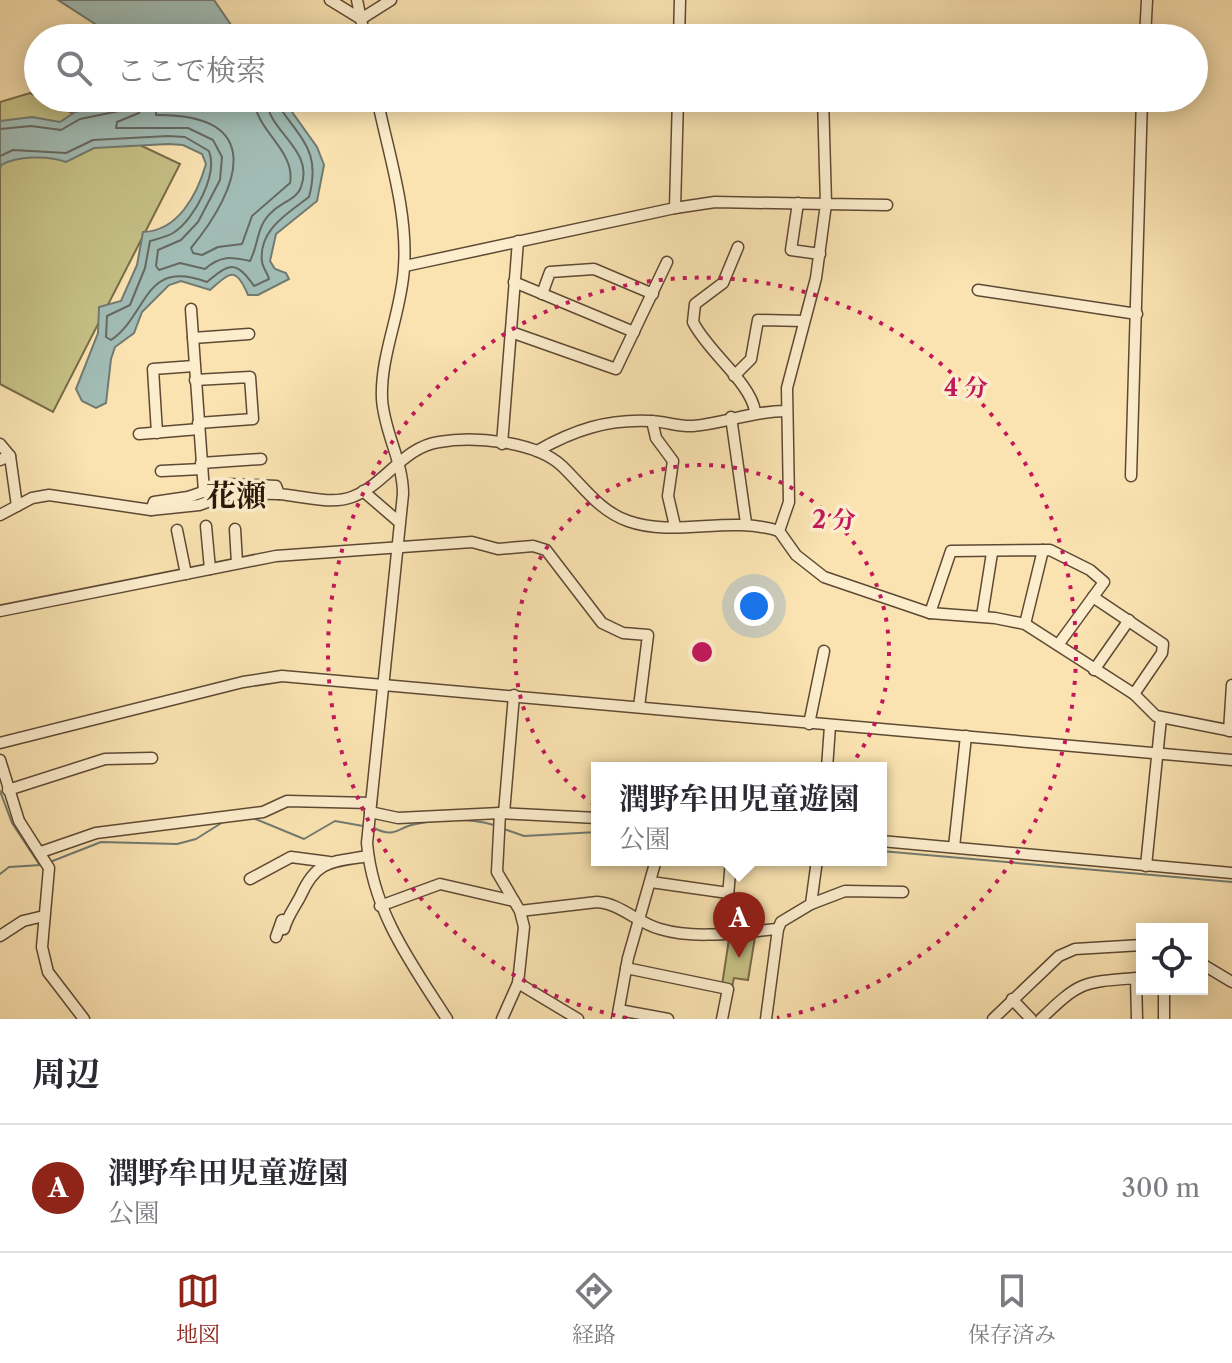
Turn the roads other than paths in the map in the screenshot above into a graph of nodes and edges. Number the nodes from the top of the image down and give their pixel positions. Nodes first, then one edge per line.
1 (330, 0) edge
2 (357, 0) edge
3 (391, 0) edge
4 (680, 0) edge
5 (1147, 0) edge
6 (361, 19) junction
7 (362, 24) edge
8 (679, 24) edge
9 (1146, 24) edge
10 (380, 112) edge
11 (678, 112) edge
12 (823, 112) edge
13 (1142, 112) edge
14 (798, 203) junction
15 (826, 204) junction
16 (887, 205) dead end
17 (675, 208) junction
18 (518, 241) junction
19 (738, 247) dead end
20 (820, 254) junction
21 (667, 262) dead end
22 (405, 266) junction
23 (514, 282) junction
24 (978, 290) dead end
25 (542, 294) junction
26 (653, 294) junction
27 (191, 309) dead end
28 (1137, 314) junction
29 (804, 321) junction
30 (511, 332) junction
31 (634, 332) junction
32 (249, 334) dead end
33 (193, 338) junction
34 (194, 366) junction
35 (734, 376) junction
36 (195, 380) junction
37 (755, 411) junction
38 (786, 411) junction
39 (731, 417) junction
40 (652, 421) junction
41 (199, 426) junction
42 (157, 433) junction
43 (139, 434) dead end
44 (0, 444) edge
45 (502, 444) junction
46 (537, 451) junction
47 (5, 458) edge
48 (261, 459) dead end
49 (399, 463) junction
50 (201, 466) junction
51 (161, 471) dead end
52 (1131, 476) dead end
53 (363, 491) junction
54 (204, 492) junction
55 (279, 494) junction
56 (17, 506) junction
57 (151, 510) junction
58 (0, 515) edge
59 (399, 522) junction
60 (746, 523) junction
61 (206, 526) dead end
62 (675, 526) junction
63 (235, 529) dead end
64 (177, 530) dead end
65 (779, 531) junction
66 (396, 546) junction
67 (1043, 550) junction
68 (992, 553) junction
69 (237, 563) junction
70 (210, 569) junction
71 (186, 574) junction
72 (1093, 597) junction
73 (0, 611) edge
74 (930, 613) junction
75 (982, 616) junction
76 (1129, 620) junction
77 (1025, 624) junction
78 (1058, 645) junction
79 (824, 651) dead end
80 (1094, 670) junction
81 (383, 683) junction
82 (1232, 685) edge
83 (1134, 694) junction
84 (514, 695) junction
85 (639, 707) junction
86 (1161, 718) junction
87 (809, 724) junction
88 (830, 726) junction
89 (1231, 731) edge
90 (966, 736) junction
91 (0, 743) edge
92 (1157, 753) junction
93 (152, 758) dead end
94 (0, 760) edge
95 (1232, 760) edge
96 (827, 762) edge
97 (8, 790) junction
98 (502, 813) junction
99 (370, 817) junction
100 (591, 818) edge
101 (887, 841) edge
102 (954, 847) junction
103 (368, 856) junction
104 (45, 860) junction
105 (329, 862) junction
106 (655, 866) edge
107 (730, 866) edge
108 (816, 866) edge
109 (1146, 866) junction
110 (1232, 873) edge
111 (250, 879) dead end
112 (651, 882) junction
113 (903, 892) dead end
114 (728, 893) junction
115 (811, 904) junction
116 (380, 906) junction
117 (517, 906) junction
118 (44, 916) junction
119 (638, 921) junction
120 (778, 929) junction
121 (280, 933) dead end
122 (725, 933) junction
123 (0, 936) edge
124 (1136, 945) edge
125 (626, 968) junction
126 (1208, 968) edge
127 (1232, 982) edge
128 (518, 983) junction
129 (1164, 995) edge
130 (1012, 999) junction
131 (618, 1014) edge
132 (84, 1019) edge
133 (447, 1019) edge
134 (502, 1019) edge
135 (578, 1019) edge
136 (664, 1019) edge
137 (722, 1019) edge
138 (766, 1019) edge
139 (993, 1019) edge
140 (1031, 1019) edge
141 (1041, 1019) edge
142 (1137, 1019) edge
143 (1164, 1019) edge

1 - 6 street
2 - 6 street
3 - 6 street
4 - 8 street
5 - 9 street
6 - 7 street
10 - 22 street
11 - 17 street
12 - 15 street
13 - 28 street
14 - 15 street
14 - 17 street
14 - 20 street
15 - 16 street
15 - 20 street
17 - 18 street
18 - 22 street
18 - 23 street
19 - 35 street
20 - 29 street
21 - 26 street
22 - 49 street
23 - 25 street
23 - 30 street
24 - 28 street
25 - 26 street
25 - 31 street
26 - 31 street
27 - 33 street
28 - 52 street
29 - 35 street
29 - 38 street
30 - 31 street
30 - 45 street
32 - 33 street
33 - 34 street
34 - 36 street
34 - 42 street
35 - 37 street
36 - 41 street
36 - 41 street
37 - 38 street
37 - 39 street
38 - 65 street
39 - 40 street
39 - 60 street
40 - 46 street
40 - 62 street
41 - 42 street
41 - 50 street
42 - 43 street
44 - 47 street
45 - 46 street
45 - 49 street
46 - 62 street
47 - 56 street
48 - 50 street
49 - 53 street
49 - 59 street
50 - 51 street
50 - 54 street
53 - 55 street
53 - 59 street
54 - 55 street
54 - 57 street
55 - 57 street
56 - 57 street
56 - 58 street
59 - 66 street
60 - 62 street
60 - 65 street
61 - 70 street
63 - 69 street
64 - 71 street
65 - 74 street
66 - 69 street
66 - 81 street
66 - 85 street
67 - 68 street
67 - 72 street
67 - 77 street
68 - 74 street
68 - 75 street
69 - 70 street
70 - 71 street
71 - 73 street
72 - 76 street
72 - 78 street
74 - 75 street
75 - 77 street
76 - 80 street
76 - 83 street
77 - 78 street
78 - 80 street
79 - 87 street
80 - 83 street
81 - 84 street
81 - 91 street
81 - 99 street
82 - 89 street
83 - 86 street
84 - 85 street
84 - 98 street
85 - 87 street
86 - 89 street
86 - 92 street
87 - 88 street
88 - 90 street
88 - 96 street
90 - 92 street
90 - 102 street
92 - 95 street
92 - 109 street
93 - 97 street
94 - 97 street
97 - 104 street
98 - 99 street
98 - 100 street
98 - 117 street
99 - 103 street
99 - 104 street
101 - 102 street
102 - 109 street
103 - 105 street
103 - 116 street
104 - 118 street
105 - 111 street
105 - 121 street
106 - 112 street
107 - 114 street
108 - 115 street
109 - 110 street
112 - 114 street
112 - 119 street
113 - 115 street
114 - 122 street
115 - 120 street
116 - 117 street
116 - 133 street
117 - 119 street
117 - 128 street
118 - 123 street
118 - 132 street
119 - 122 street
119 - 125 street
120 - 122 street
120 - 138 street
124 - 130 street
125 - 131 street
125 - 137 street
126 - 127 street
128 - 134 street
128 - 135 street
129 - 143 street
130 - 139 street
130 - 140 street
131 - 136 street
141 - 142 street

